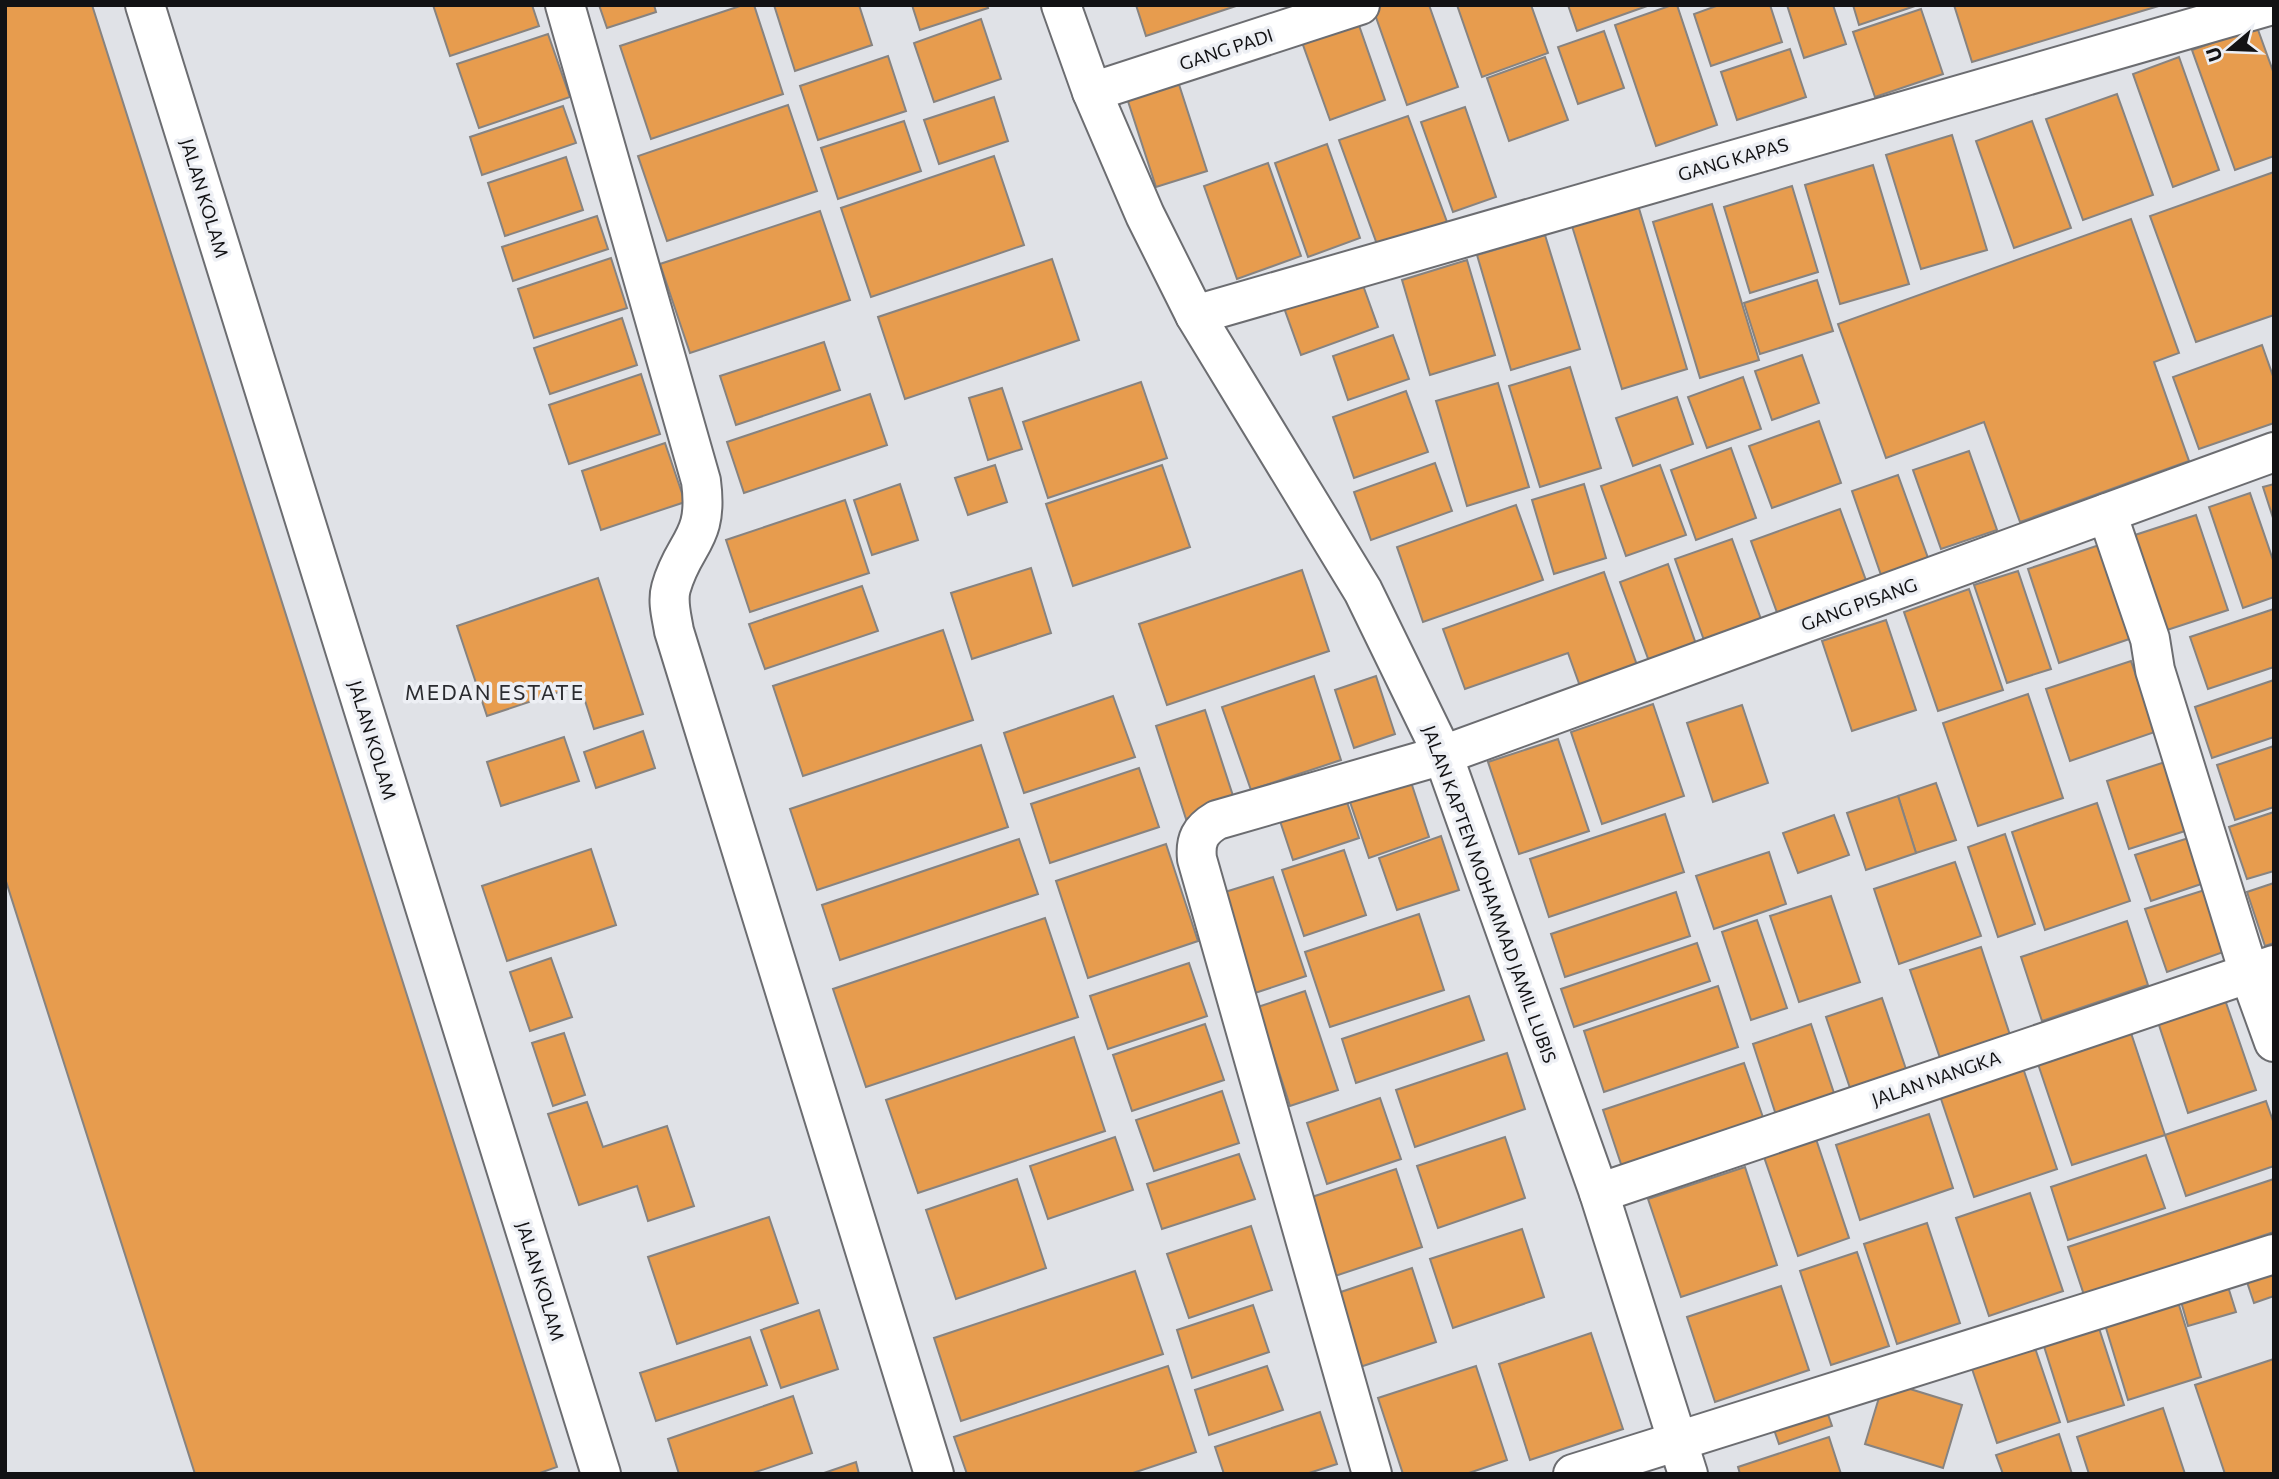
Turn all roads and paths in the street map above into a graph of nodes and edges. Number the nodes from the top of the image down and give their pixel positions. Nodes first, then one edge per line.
1 (145, 5) edge
2 (565, 5) edge
3 (1061, 5) edge
4 (1360, 5) edge
5 (2272, 5) edge
6 (1092, 92) junction
7 (1195, 315) junction
8 (2274, 452) edge
9 (2108, 513) junction
10 (1443, 755) junction
11 (2261, 969) edge
12 (2274, 1042) edge
13 (1599, 1193) junction
14 (2274, 1254) edge
15 (1683, 1457) edge
16 (601, 1474) edge
17 (934, 1474) edge
18 (1372, 1474) edge
19 (1573, 1474) edge

1 - 16 street, JALAN KOLAM
2 - 17 street
3 - 6 street, JALAN KAPTEN MOHAMMAD JAMIL LUBIS
4 - 6 street, GANG PADI
5 - 7 street, GANG KAPAS
6 - 7 street, JALAN KAPTEN MOHAMMAD JAMIL LUBIS
7 - 10 street, JALAN KAPTEN MOHAMMAD JAMIL LUBIS
8 - 9 street, GANG PISANG
9 - 10 street, GANG PISANG
9 - 11 street
10 - 13 street, JALAN KAPTEN MOHAMMAD JAMIL LUBIS
10 - 18 street, GANG PISANG
11 - 12 street
11 - 13 street, JALAN NANGKA
13 - 15 street, JALAN KAPTEN MOHAMMAD JAMIL LUBIS
14 - 15 street
15 - 19 street

